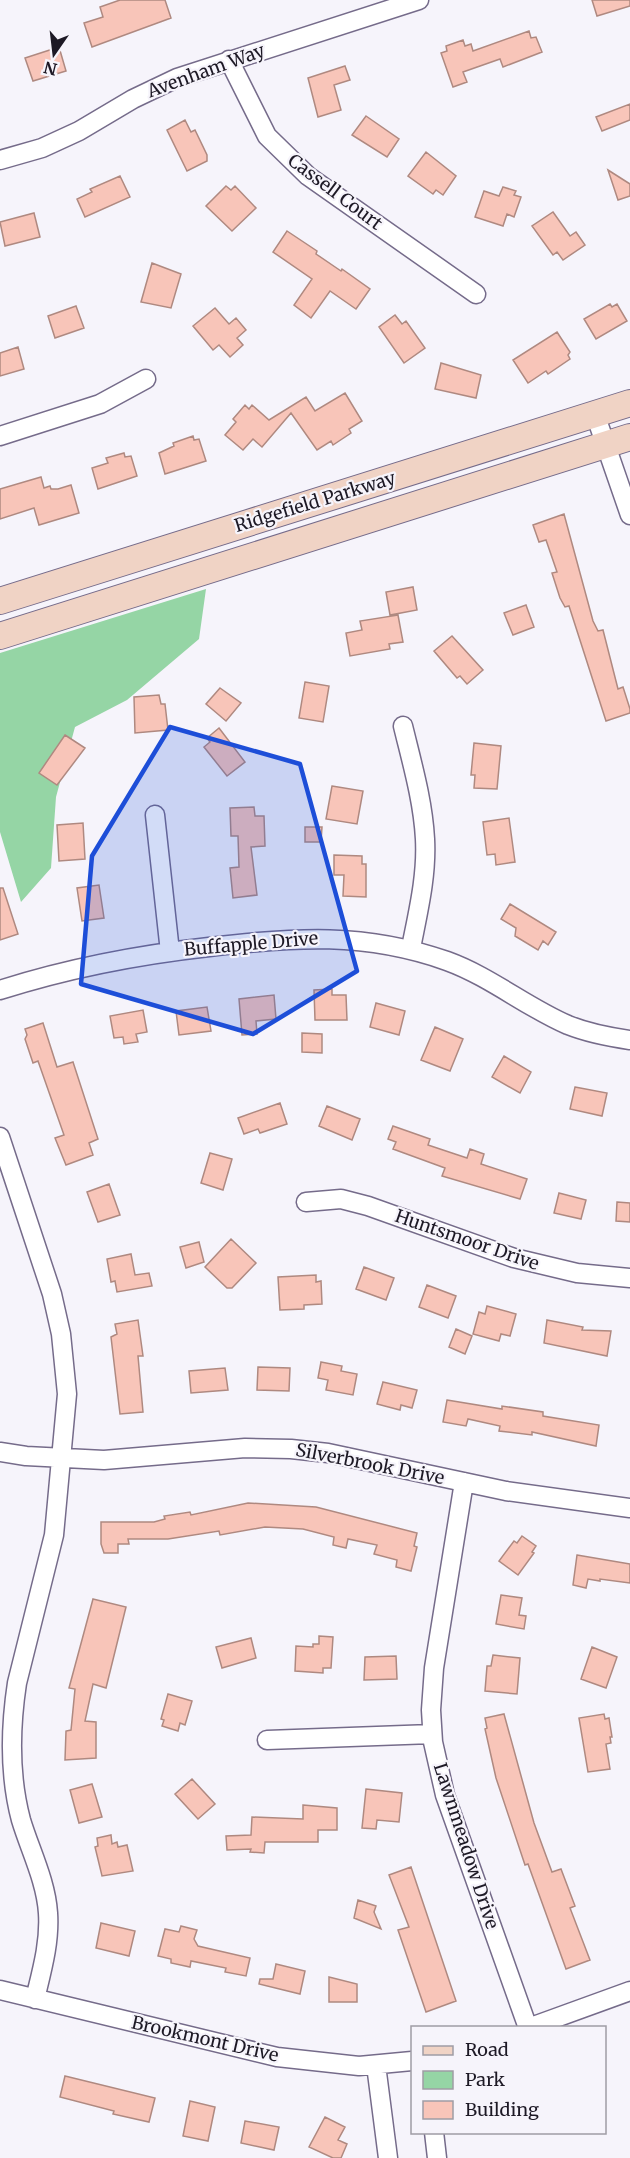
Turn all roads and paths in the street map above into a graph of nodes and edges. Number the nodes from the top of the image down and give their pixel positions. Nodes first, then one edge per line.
1 (419, 0) edge
2 (229, 60) junction
3 (0, 160) edge
4 (476, 294) dead end
5 (146, 379) dead end
6 (630, 403) edge
7 (595, 414) junction
8 (0, 436) edge
9 (618, 441) edge
10 (630, 515) edge
11 (0, 601) edge
12 (0, 636) edge
13 (403, 726) dead end
14 (155, 815) dead end
15 (411, 948) junction
16 (170, 952) junction
17 (0, 990) edge
18 (630, 1040) edge
19 (0, 1137) edge
20 (306, 1202) dead end
21 (630, 1278) edge
22 (0, 1452) edge
23 (63, 1458) junction
24 (464, 1482) junction
25 (630, 1508) edge
26 (432, 1734) junction
27 (267, 1740) dead end
28 (0, 1990) edge
29 (630, 1991) edge
30 (36, 1999) junction
31 (527, 2026) edge
32 (534, 2026) edge
33 (411, 2061) edge
34 (376, 2065) junction
35 (434, 2134) edge
36 (388, 2158) edge
37 (437, 2158) edge

1 - 2 street, Avenham Way
2 - 3 street, Avenham Way
2 - 4 street, Cassell Court
5 - 8 street
6 - 7 main road, Ridgefield Parkway
7 - 9 street
7 - 11 main road, Ridgefield Parkway
9 - 10 street
9 - 12 main road, Ridgefield Parkway
13 - 15 street
14 - 16 street
15 - 16 street, Buffapple Drive
15 - 18 street, Buffapple Drive
16 - 17 street, Buffapple Drive
19 - 23 street
20 - 21 street, Huntsmoor Drive
22 - 23 street, Silverbrook Drive
23 - 24 street, Silverbrook Drive
23 - 30 street
24 - 25 street, Silverbrook Drive
24 - 26 street, Lawnmeadow Drive
26 - 27 street
26 - 31 street, Lawnmeadow Drive
28 - 30 street, Brookmont Drive
29 - 32 street
30 - 34 street, Brookmont Drive
33 - 34 street, Brookmont Drive
34 - 36 street
35 - 37 street

